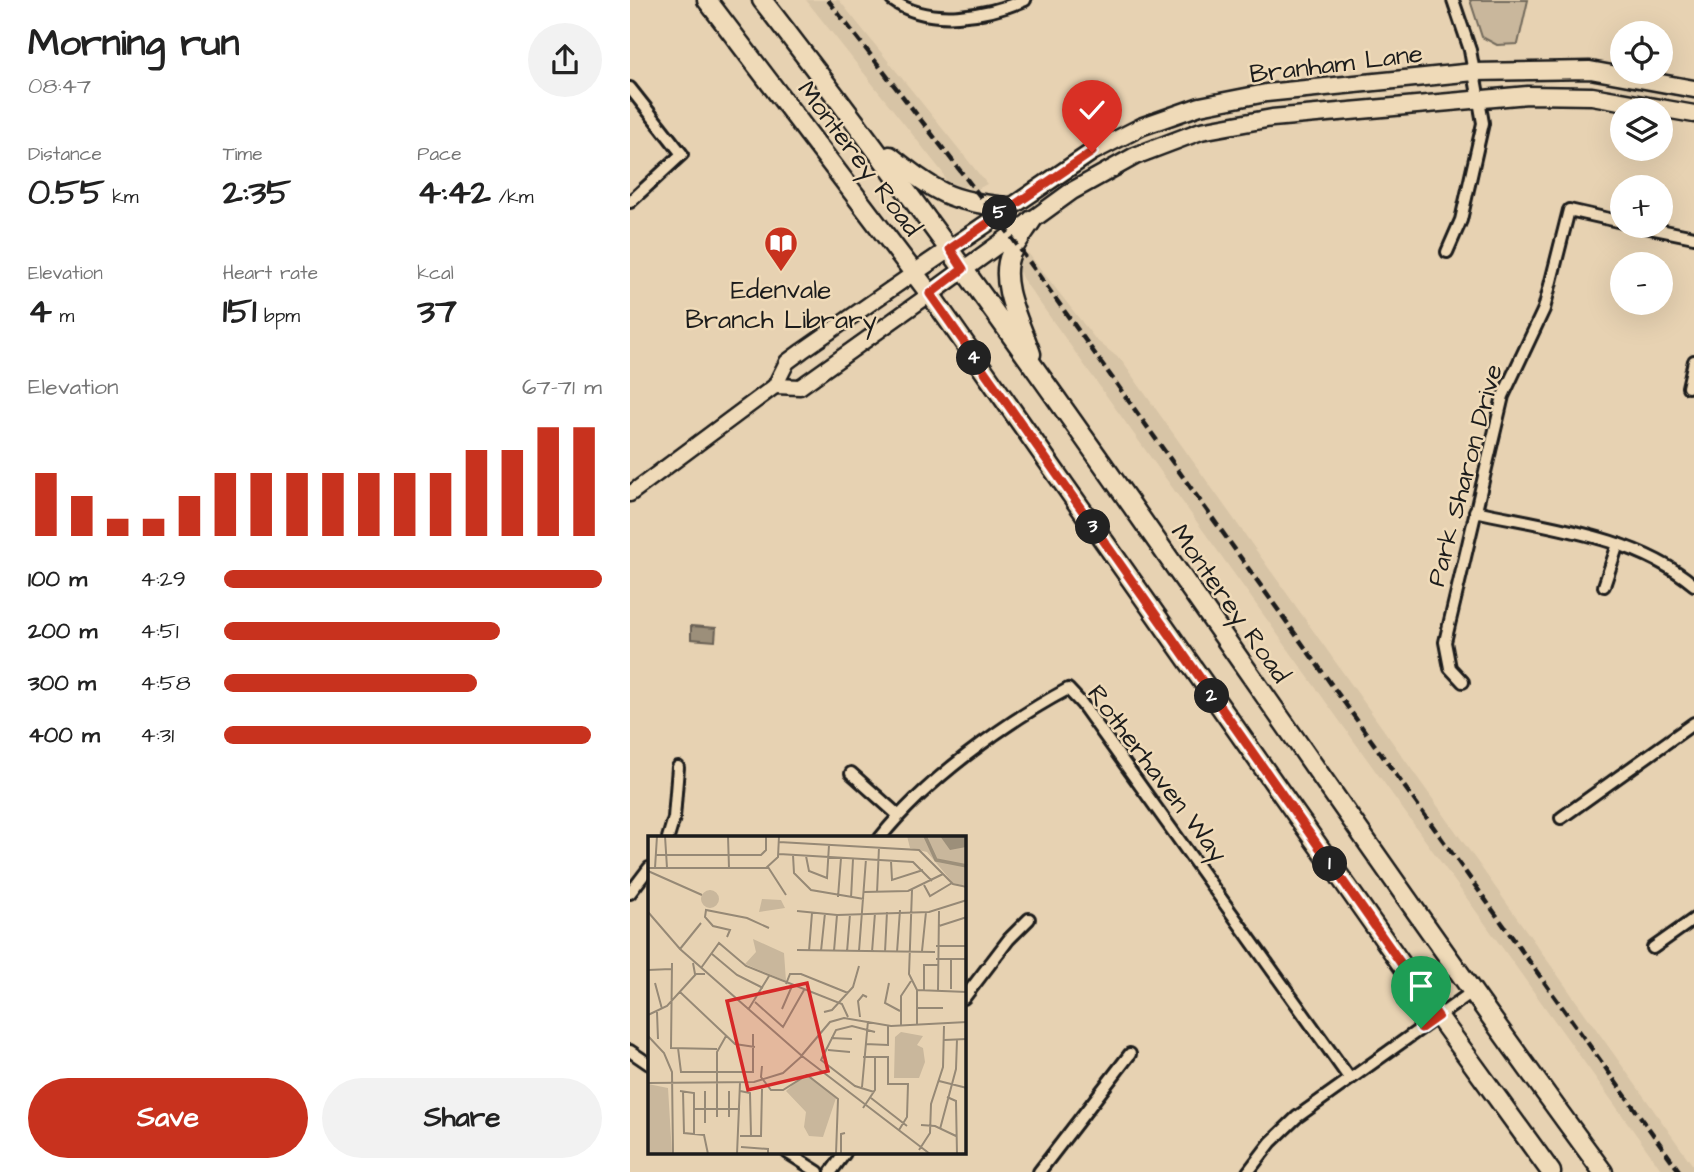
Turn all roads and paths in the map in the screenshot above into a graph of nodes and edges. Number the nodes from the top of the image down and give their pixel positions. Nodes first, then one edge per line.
1 (707, 0) edge
2 (762, 0) edge
3 (891, 0) edge
4 (1025, 0) edge
5 (1453, 0) edge
6 (1474, 72) junction
7 (630, 88) edge
8 (1694, 89) edge
9 (1478, 98) junction
10 (1694, 114) edge
11 (875, 145) junction
12 (630, 202) edge
13 (1009, 207) junction
14 (1610, 219) edge
15 (1032, 220) junction
16 (1673, 233) edge
17 (1694, 237) edge
18 (950, 249) junction
19 (1447, 252) dead end
20 (963, 269) junction
21 (914, 273) junction
22 (930, 294) junction
23 (1694, 361) edge
24 (1038, 374) junction
25 (775, 386) junction
26 (1688, 387) dead end
27 (630, 494) edge
28 (1475, 511) junction
29 (1618, 544) junction
30 (1694, 585) edge
31 (1604, 586) dead end
32 (1463, 682) dead end
33 (1694, 723) edge
34 (678, 767) dead end
35 (850, 773) dead end
36 (898, 815) junction
37 (1561, 818) dead end
38 (669, 836) edge
39 (882, 836) edge
40 (648, 869) edge
41 (630, 893) edge
42 (1029, 919) dead end
43 (1694, 919) edge
44 (1653, 948) dead end
45 (1472, 992) junction
46 (966, 995) edge
47 (1438, 1016) junction
48 (630, 1051) edge
49 (1130, 1054) dead end
50 (648, 1063) edge
51 (1350, 1079) junction
52 (790, 1154) edge
53 (844, 1154) edge
54 (818, 1172) edge
55 (831, 1172) edge
56 (1039, 1172) edge
57 (1248, 1172) edge
58 (1551, 1172) edge
59 (1603, 1172) edge

1 - 21 main road, Monterey Road
2 - 11 main road, Monterey Road
3 - 4 street
5 - 6 street
6 - 8 main road, Branham Lane
6 - 9 street
6 - 13 main road, Branham Lane
7 - 12 street
9 - 10 main road, Branham Lane
9 - 15 main road, Branham Lane
9 - 19 street
11 - 13 main road
11 - 18 main road, Monterey Road
13 - 18 main road, Branham Lane
14 - 28 street, Park Sharon Drive
15 - 20 main road, Branham Lane
15 - 24 main road
16 - 17 street
18 - 20 main road, Monterey Road
18 - 21 main road, Branham Lane
20 - 22 main road, Branham Lane
20 - 24 main road, Monterey Road
21 - 22 main road, Monterey Road
21 - 25 street
22 - 25 street
22 - 47 main road, Monterey Road
23 - 26 street
24 - 45 main road, Monterey Road
25 - 27 street
28 - 29 street
28 - 32 street, Park Sharon Drive
29 - 30 street
29 - 31 street
33 - 37 street
34 - 38 street
35 - 36 street
36 - 39 street, Rotherhaven Way
36 - 51 street, Rotherhaven Way
40 - 41 street
42 - 46 street
43 - 44 street
45 - 47 street
45 - 59 main road, Monterey Road
47 - 51 street
47 - 58 main road, Monterey Road
48 - 50 street
49 - 56 street
51 - 57 street
52 - 54 street
53 - 55 street

